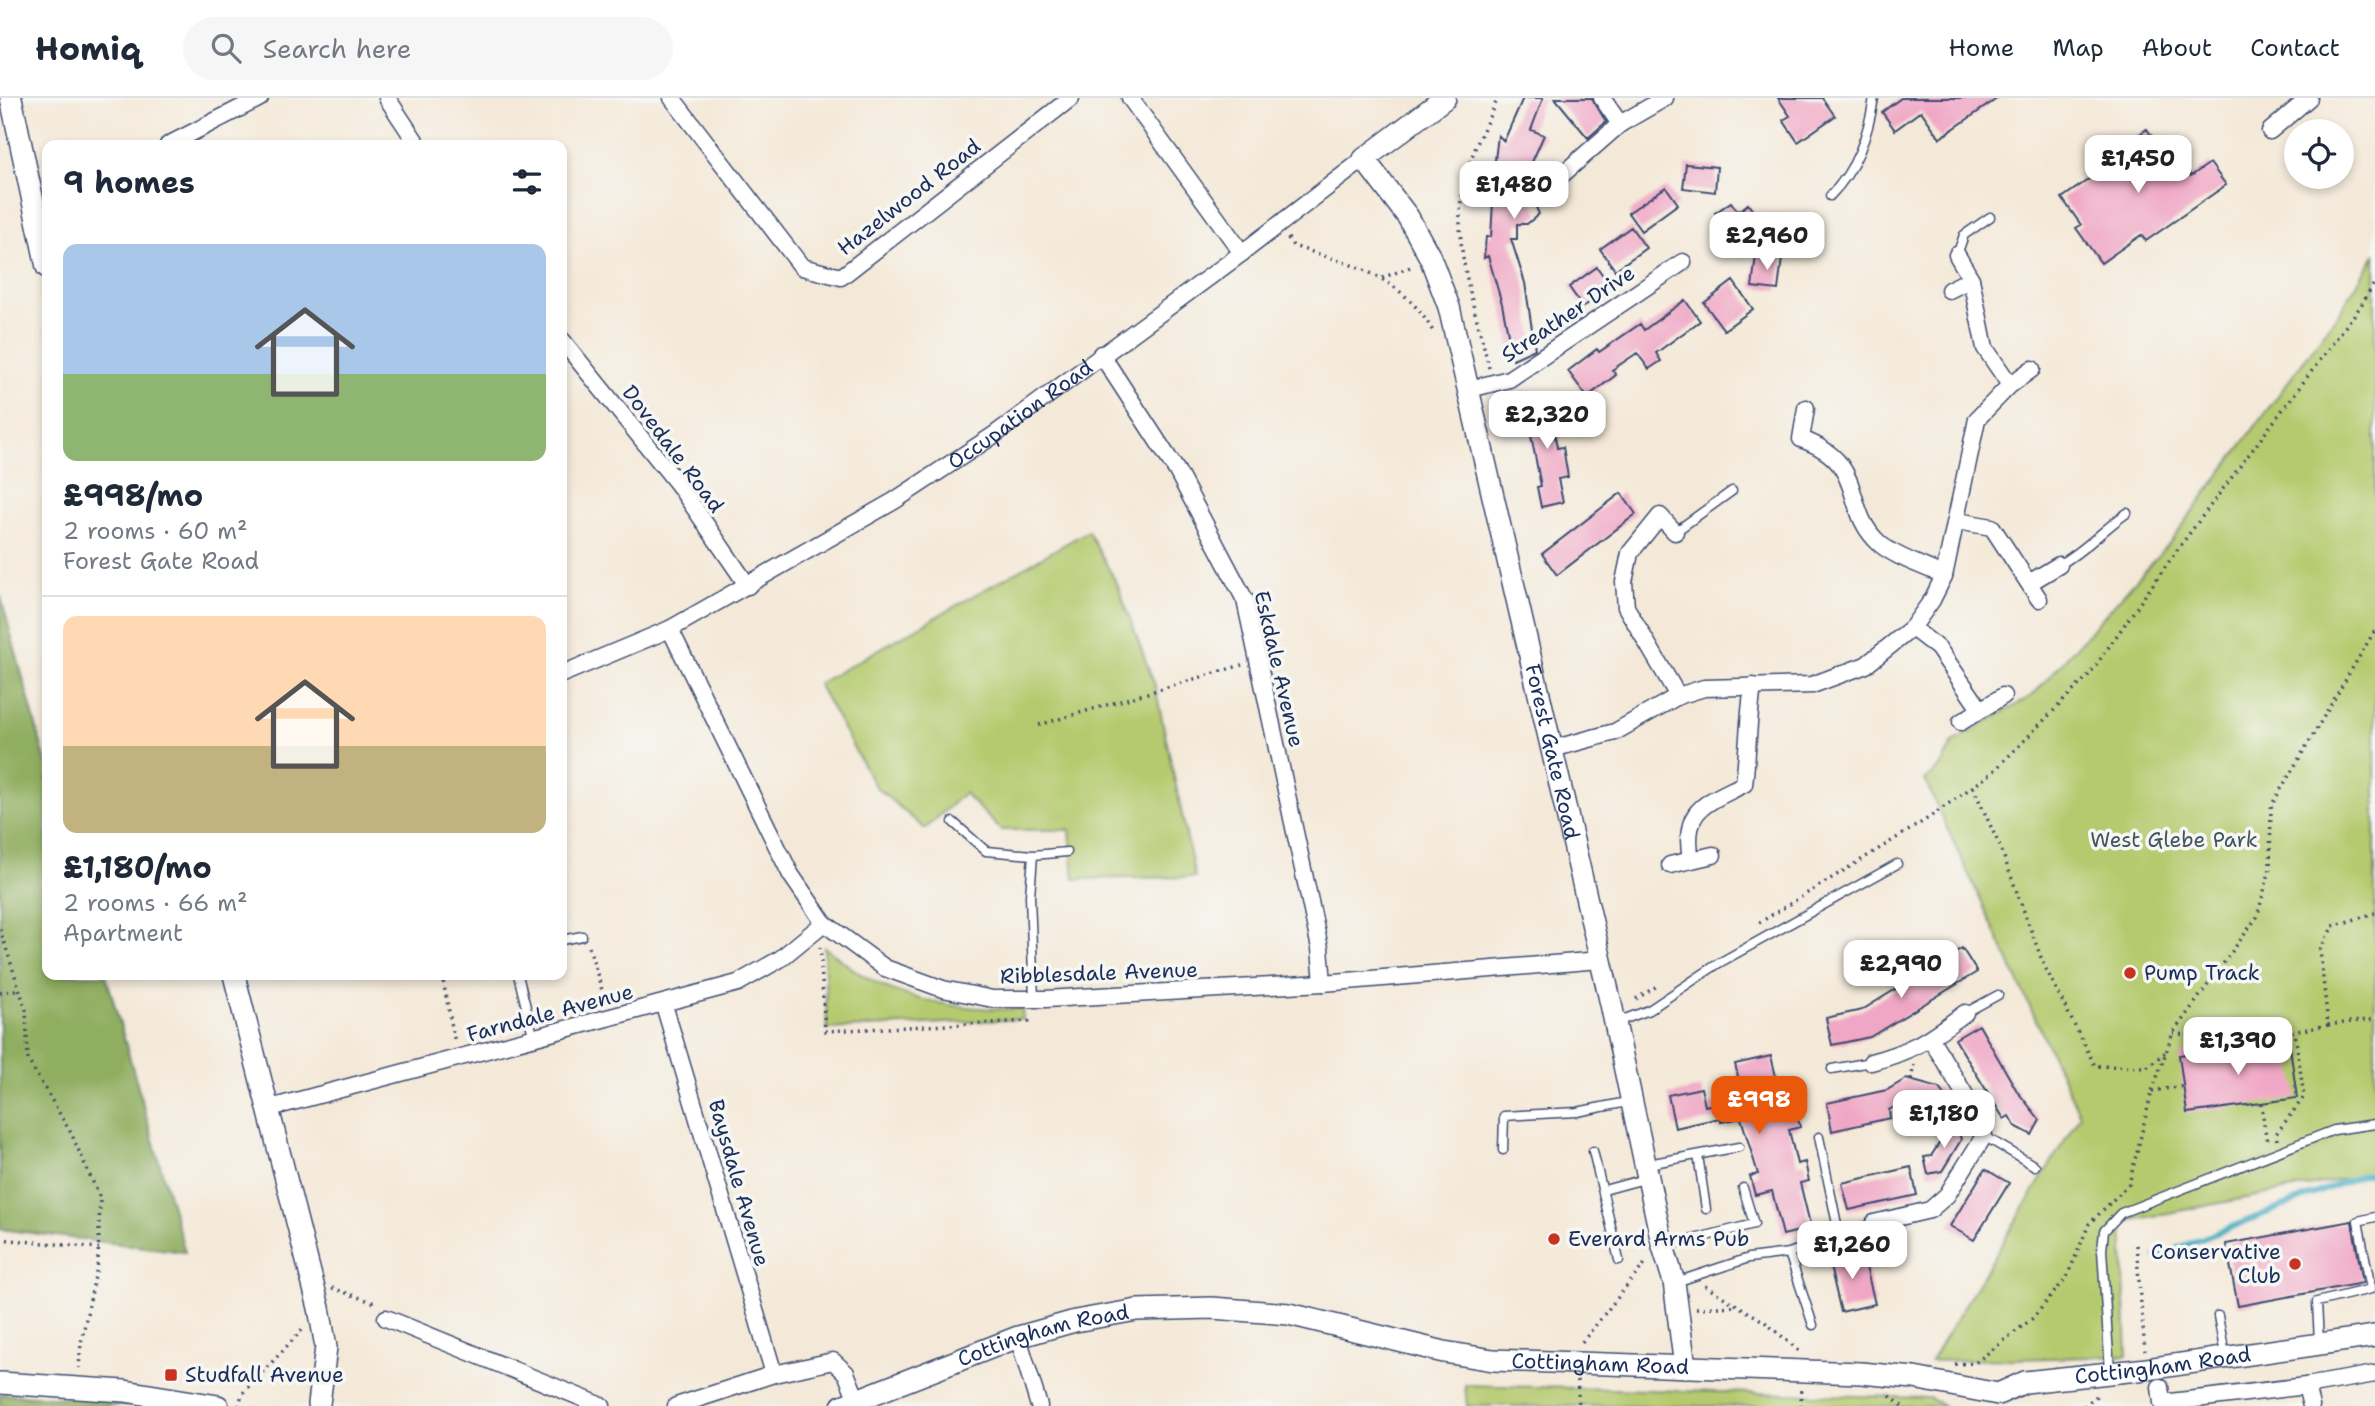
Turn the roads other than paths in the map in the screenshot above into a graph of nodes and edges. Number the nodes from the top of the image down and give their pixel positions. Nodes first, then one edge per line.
1 (11, 98) edge
2 (260, 98) edge
3 (387, 98) edge
4 (672, 98) edge
5 (1070, 98) edge
6 (1130, 98) edge
7 (1445, 98) edge
8 (1602, 98) edge
9 (1665, 98) edge
10 (1874, 98) edge
11 (2309, 98) edge
12 (1620, 124) junction
13 (2270, 131) dead end
14 (178, 140) edge
15 (415, 140) edge
16 (1364, 159) junction
17 (1548, 187) dead end
18 (1830, 196) dead end
19 (40, 211) edge
20 (1990, 217) dead end
21 (1242, 253) junction
22 (1958, 254) joint
23 (1683, 262) dead end
24 (1971, 279) junction
25 (1949, 290) dead end
26 (567, 346) edge
27 (1101, 354) junction
28 (2032, 369) dead end
29 (2010, 385) junction
30 (1471, 389) junction
31 (1806, 408) dead end
32 (1732, 491) dead end
33 (2127, 513) dead end
34 (1957, 521) junction
35 (1675, 532) joint
36 (2059, 565) joint
37 (1944, 576) junction
38 (2029, 583) junction
39 (747, 586) junction
40 (2039, 599) dead end
41 (1912, 628) junction
42 (670, 629) junction
43 (567, 672) edge
44 (1753, 686) junction
45 (1678, 696) junction
46 (2003, 696) dead end
47 (1980, 709) junction
48 (1961, 722) dead end
49 (1552, 749) junction
50 (953, 822) dead end
51 (1067, 852) dead end
52 (1033, 855) junction
53 (1713, 855) dead end
54 (1691, 860) junction
55 (1670, 864) dead end
56 (1897, 864) dead end
57 (818, 928) junction
58 (582, 936) road end
59 (567, 939) edge
60 (1600, 960) junction
61 (235, 980) edge
62 (519, 980) edge
63 (1323, 983) junction
64 (1998, 995) dead end
65 (1031, 999) junction
66 (664, 1004) junction
67 (1965, 1013) joint
68 (1613, 1014) junction
69 (534, 1039) junction
70 (1931, 1039) junction
71 (1871, 1062) joint
72 (1832, 1069) dead end
73 (1632, 1101) junction
74 (270, 1108) junction
75 (2375, 1124) edge
76 (1983, 1136) junction
77 (1819, 1137) dead end
78 (1740, 1147) dead end
79 (1503, 1150) dead end
80 (1593, 1151) dead end
81 (1698, 1155) junction
82 (2035, 1167) dead end
83 (1647, 1171) junction
84 (1743, 1188) dead end
85 (1604, 1190) junction
86 (1706, 1209) dead end
87 (2375, 1217) edge
88 (1874, 1223) joint
89 (1839, 1234) junction
90 (1663, 1245) junction
91 (1789, 1253) junction
92 (1619, 1260) dead end
93 (1682, 1280) junction
94 (2218, 1316) dead end
95 (386, 1318) road end
96 (1813, 1325) dead end
97 (2375, 1336) edge
98 (1018, 1337) junction
99 (2320, 1345) junction
100 (2226, 1358) junction
101 (1685, 1367) junction
102 (2110, 1372) junction
103 (774, 1374) junction
104 (2375, 1374) edge
105 (0, 1383) edge
106 (2306, 1386) junction
107 (2160, 1387) dead end
108 (1998, 1400) edge
109 (849, 1403) edge
110 (314, 1405) edge
111 (218, 1406) edge
112 (601, 1406) edge
113 (676, 1406) edge
114 (1039, 1406) edge
115 (2311, 1406) edge

1 - 19 street
2 - 14 street
3 - 15 street
4 - 5 street, Hazelwood Road
6 - 21 street
7 - 16 street, Occupation Road
8 - 12 street
9 - 12 street
10 - 18 lane
11 - 13 street
12 - 17 street
16 - 21 street, Occupation Road
16 - 30 street, Forest Gate Road
20 - 22 lane
21 - 27 street, Occupation Road
22 - 24 street
23 - 30 street, Streather Drive
24 - 25 street
24 - 29 street
26 - 39 street, Dovedale Road
27 - 39 street, Occupation Road
27 - 63 street, Eskdale Avenue
28 - 29 street
29 - 34 street
30 - 49 street, Forest Gate Road
31 - 37 street
32 - 35 lane
33 - 36 lane
34 - 37 street
34 - 38 street
35 - 45 street
36 - 38 street
37 - 41 street
38 - 40 street
39 - 42 street, Occupation Road
41 - 44 street
41 - 47 street
42 - 43 street, Occupation Road
42 - 57 street, Ribblesdale Avenue
44 - 45 street
44 - 54 street
45 - 49 street
46 - 47 street
47 - 48 street
49 - 60 street, Forest Gate Road
50 - 52 lane
51 - 52 lane
52 - 65 lane
53 - 54 street
54 - 55 street
56 - 68 lane
57 - 65 street, Ribblesdale Avenue
57 - 66 street, Farndale Avenue
58 - 59 lane
60 - 63 street, Ribblesdale Avenue
60 - 68 street, Forest Gate Road
61 - 74 street
62 - 69 lane
63 - 65 street, Ribblesdale Avenue
64 - 67 lane
66 - 69 street, Farndale Avenue
66 - 103 street, Baysdale Avenue
67 - 70 street
68 - 73 street, Forest Gate Road
69 - 74 street, Farndale Avenue
70 - 71 street
70 - 76 street
71 - 72 lane
73 - 79 lane
73 - 83 street, Forest Gate Road
74 - 110 street
75 - 102 lane
76 - 82 lane
76 - 88 street
77 - 89 lane
78 - 81 lane
80 - 85 lane
81 - 83 lane
81 - 86 lane
83 - 85 lane
83 - 90 street, Forest Gate Road
84 - 90 lane
85 - 92 lane
87 - 99 lane
88 - 89 lane
89 - 91 lane
90 - 93 street, Forest Gate Road
91 - 93 lane
91 - 96 lane
93 - 101 street, Forest Gate Road
94 - 100 lane
95 - 112 street
97 - 99 street, Cottingham Road
98 - 101 street, Cottingham Road
98 - 109 street, Cottingham Road
98 - 114 street
99 - 100 street, Cottingham Road
100 - 102 street, Cottingham Road
101 - 108 street, Cottingham Road
102 - 108 street, Cottingham Road
103 - 109 street
103 - 113 street
104 - 106 street
105 - 111 street
106 - 107 street
106 - 115 street

